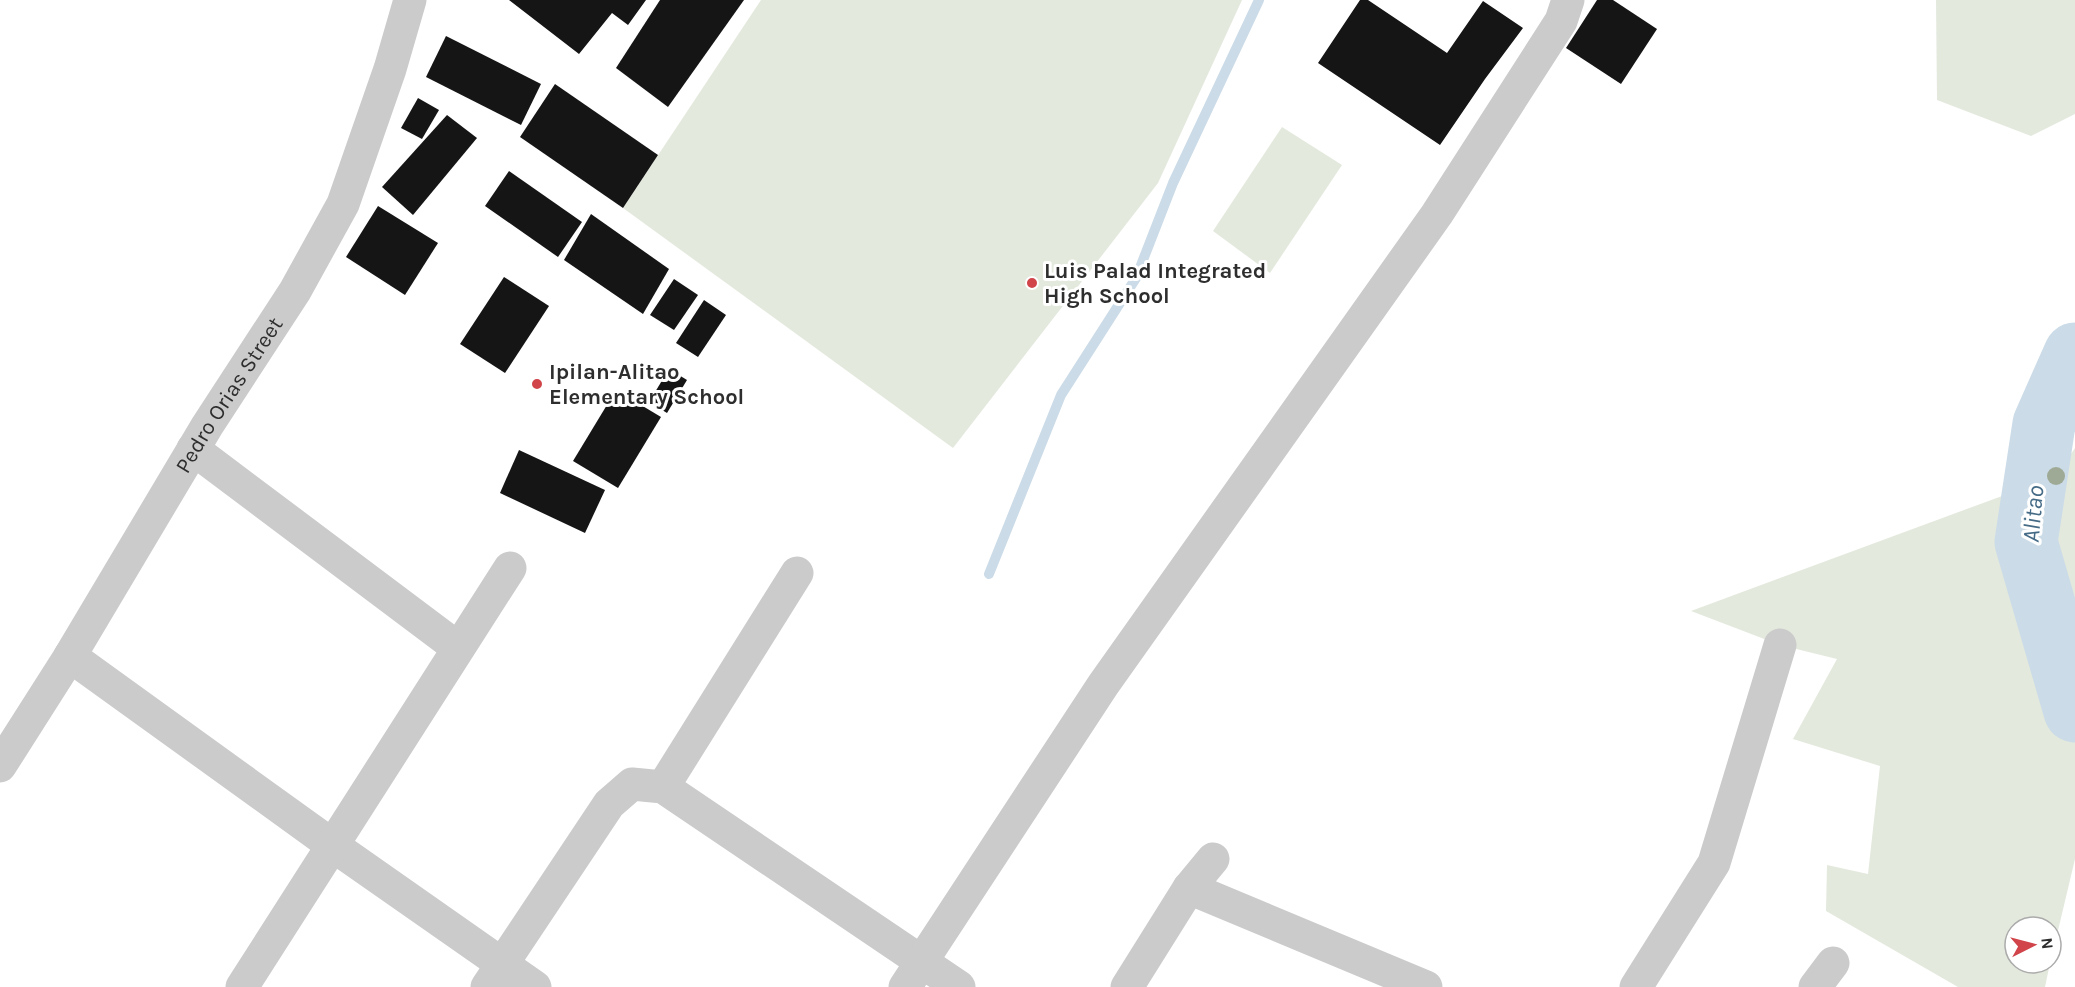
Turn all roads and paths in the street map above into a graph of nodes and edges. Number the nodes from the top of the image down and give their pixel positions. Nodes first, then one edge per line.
1 (410, 0) edge
2 (1568, 0) edge
3 (193, 449) junction
4 (510, 568) dead end
5 (797, 573) dead end
6 (1780, 645) dead end
7 (458, 648) junction
8 (70, 656) junction
9 (0, 765) edge
10 (663, 787) junction
11 (332, 845) junction
12 (1213, 859) dead end
13 (1189, 888) junction
14 (914, 974) edge
15 (494, 975) edge
16 (242, 987) edge
17 (535, 987) edge
18 (959, 987) edge
19 (1127, 987) edge
20 (1426, 987) edge
21 (1636, 987) edge

1 - 3 street, Pedro Orias Street
2 - 14 street
3 - 7 street
3 - 8 street, Pedro Orias Street
4 - 7 street
5 - 10 street
6 - 21 street
7 - 11 street
8 - 9 street, Pedro Orias Street
8 - 11 street
10 - 14 street
10 - 15 street
11 - 15 street
11 - 16 street
12 - 13 street
13 - 19 street
13 - 20 street
14 - 18 street
15 - 17 street

